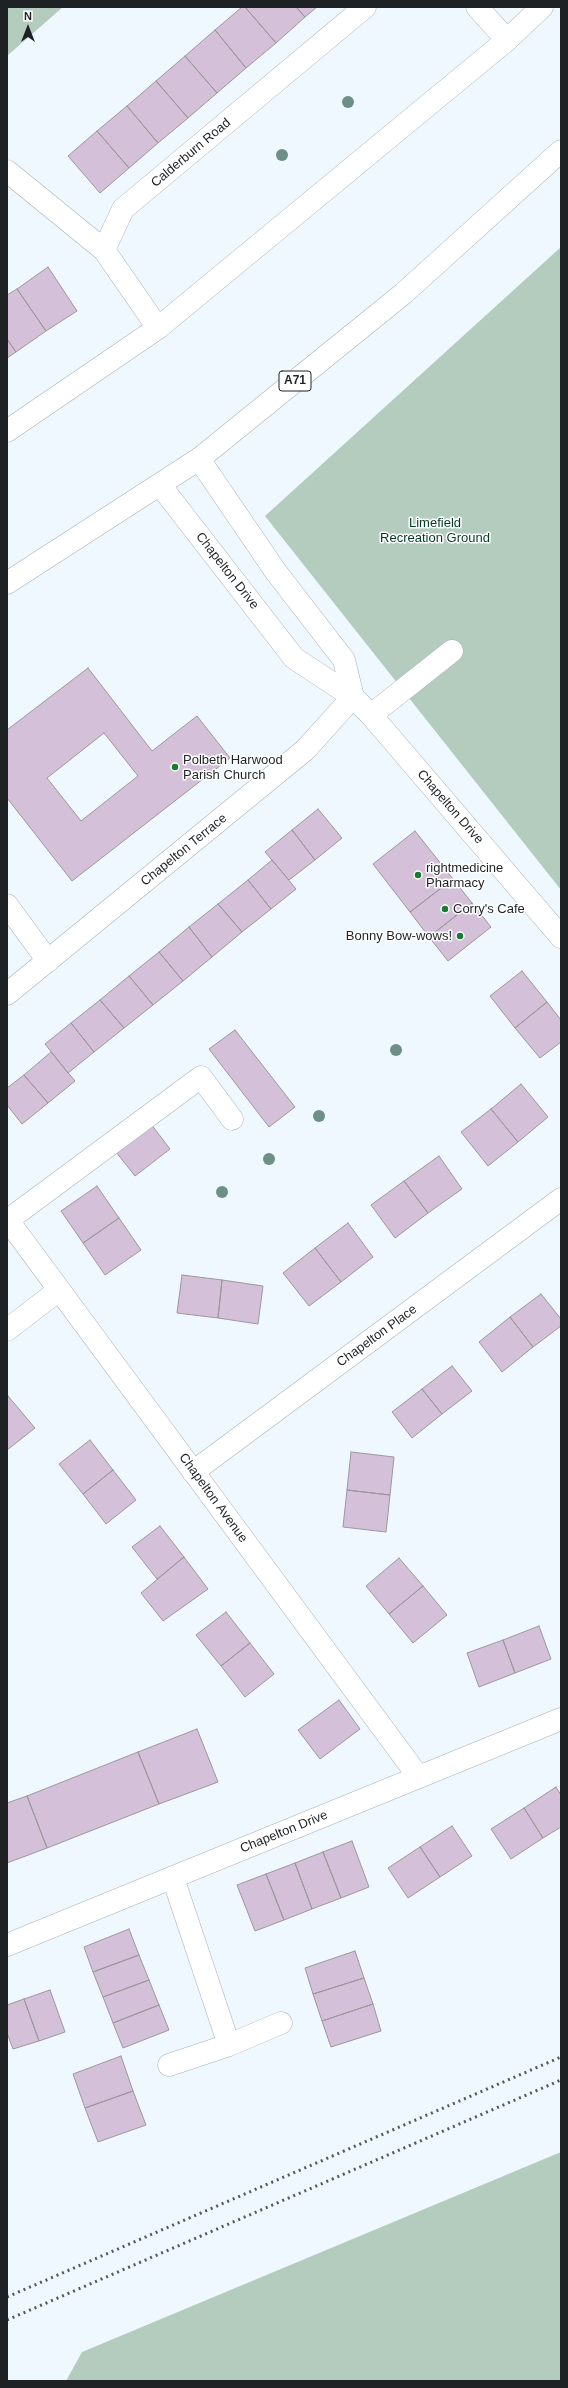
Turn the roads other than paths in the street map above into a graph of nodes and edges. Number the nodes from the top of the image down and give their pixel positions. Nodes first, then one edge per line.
1 (365, 7) edge
2 (477, 7) edge
3 (542, 7) edge
4 (507, 40) junction
5 (561, 151) edge
6 (7, 171) edge
7 (104, 250) junction
8 (158, 328) junction
9 (7, 431) edge
10 (199, 459) junction
11 (160, 485) junction
12 (7, 583) edge
13 (452, 651) dead end
14 (353, 697) junction
15 (371, 715) junction
16 (7, 905) edge
17 (561, 937) edge
18 (48, 961) junction
19 (7, 994) edge
20 (232, 1119) dead end
21 (561, 1200) edge
22 (7, 1220) edge
23 (59, 1290) junction
24 (7, 1330) edge
25 (193, 1472) junction
26 (561, 1719) edge
27 (418, 1776) junction
28 (173, 1878) junction
29 (7, 1945) edge
30 (281, 2022) dead end
31 (229, 2045) junction
32 (169, 2065) dead end

1 - 7 street, Calderburn Road
2 - 4 street
3 - 4 street
4 - 8 street
5 - 10 street, A71
6 - 7 street
7 - 8 street
8 - 9 street
10 - 11 street, A71
10 - 14 street
11 - 12 street, A71
11 - 14 street, Chapelton Drive
13 - 15 street
14 - 15 street, Chapelton Drive
14 - 18 street, Chapelton Terrace
15 - 17 street, Chapelton Drive
16 - 18 street
18 - 19 street, Chapelton Terrace
20 - 22 street
21 - 25 street, Chapelton Place
22 - 23 street, Chapelton Avenue
23 - 24 street
23 - 25 street, Chapelton Avenue
25 - 27 street, Chapelton Avenue
26 - 27 street, Chapelton Drive
27 - 28 street, Chapelton Drive
28 - 29 street, Chapelton Drive
28 - 31 street
30 - 31 street
31 - 32 street

